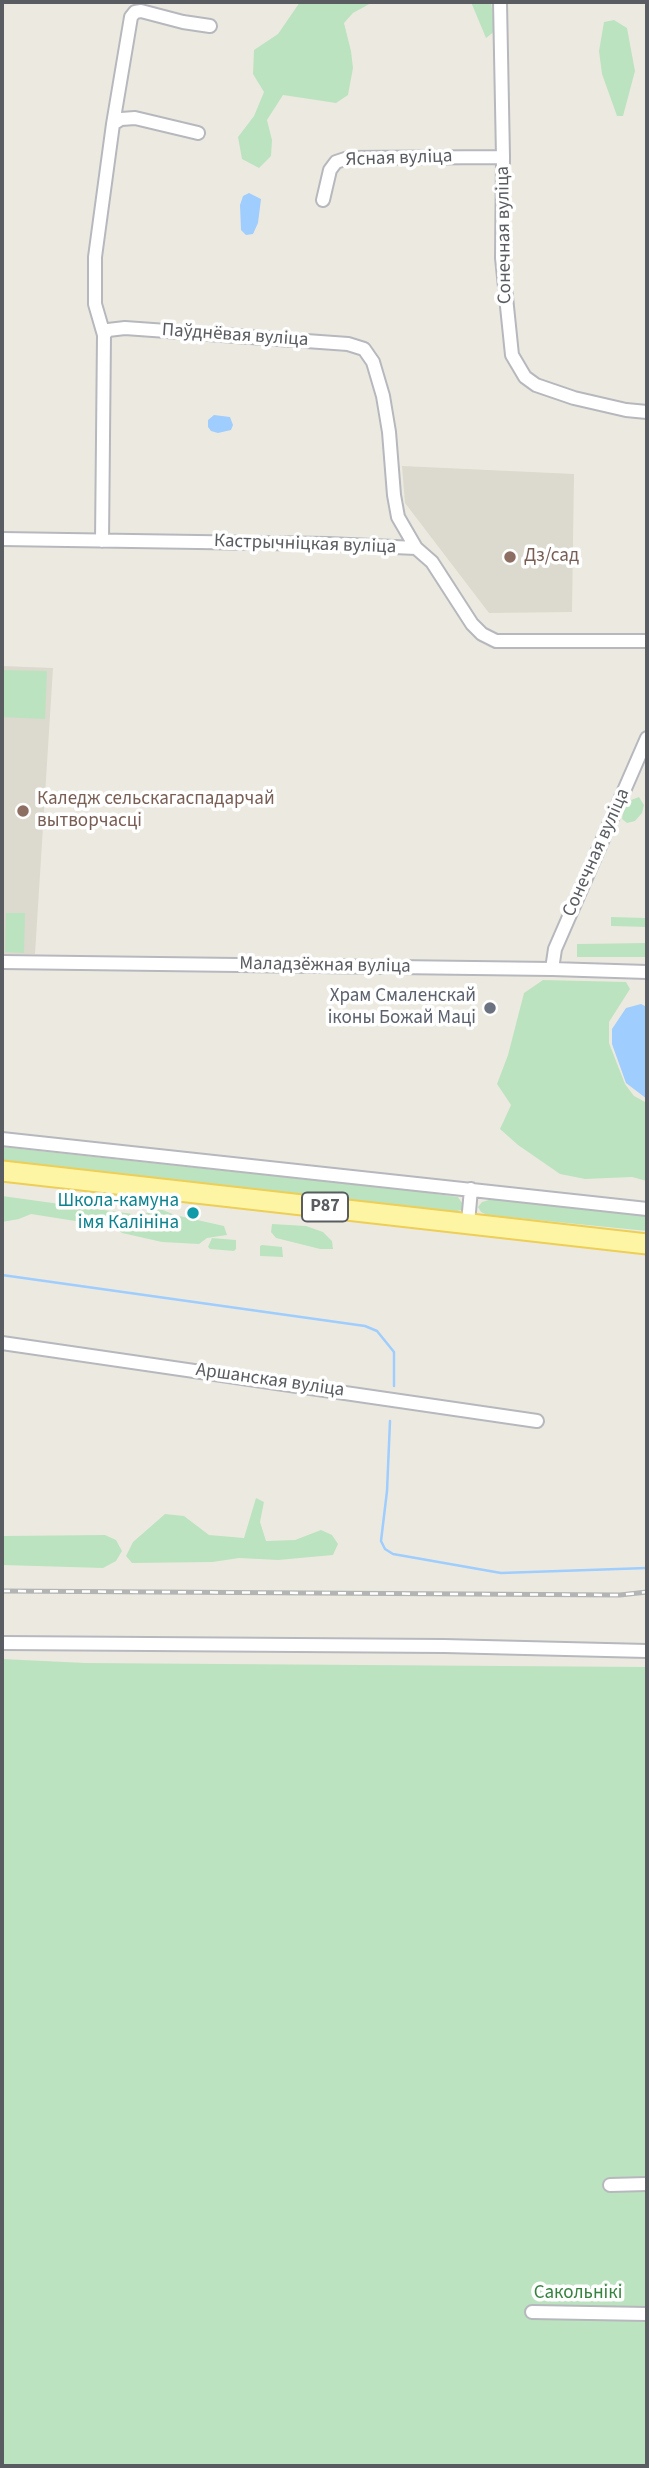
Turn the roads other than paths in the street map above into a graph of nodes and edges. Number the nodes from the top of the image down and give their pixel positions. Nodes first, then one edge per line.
1 (500, 2) edge
2 (210, 26) dead end
3 (113, 124) junction
4 (198, 133) dead end
5 (503, 157) junction
6 (323, 200) dead end
7 (104, 335) junction
8 (647, 412) edge
9 (2, 538) edge
10 (102, 541) junction
11 (416, 548) junction
12 (647, 641) edge
13 (647, 738) edge
14 (2, 962) edge
15 (552, 969) junction
16 (647, 972) edge
17 (2, 1139) edge
18 (2, 1171) edge
19 (471, 1189) junction
20 (647, 1209) edge
21 (468, 1223) junction
22 (647, 1244) edge
23 (2, 1343) edge
24 (537, 1421) dead end
25 (2, 1643) edge
26 (647, 1651) edge
27 (647, 2184) edge
28 (610, 2185) dead end
29 (532, 2312) dead end
30 (647, 2314) edge

1 - 5 street, Сонечная вуліца
2 - 3 street
3 - 4 street
3 - 7 street
5 - 6 street, Ясная вуліца
5 - 8 street, Сонечная вуліца
7 - 10 street
7 - 11 street, Паўднёвая вуліца
9 - 10 street, Кастрычніцкая вуліца
10 - 11 street, Кастрычніцкая вуліца
11 - 12 street, Кастрычніцкая вуліца
13 - 15 street, Сонечная вуліца
14 - 15 street, Маладзёжная вуліца
15 - 16 street, Маладзёжная вуліца
17 - 19 street
18 - 21 main road, Р87
19 - 20 street
19 - 21 street
21 - 22 main road, Р87
23 - 24 street, Аршанская вуліца
25 - 26 street
27 - 28 street
29 - 30 street

